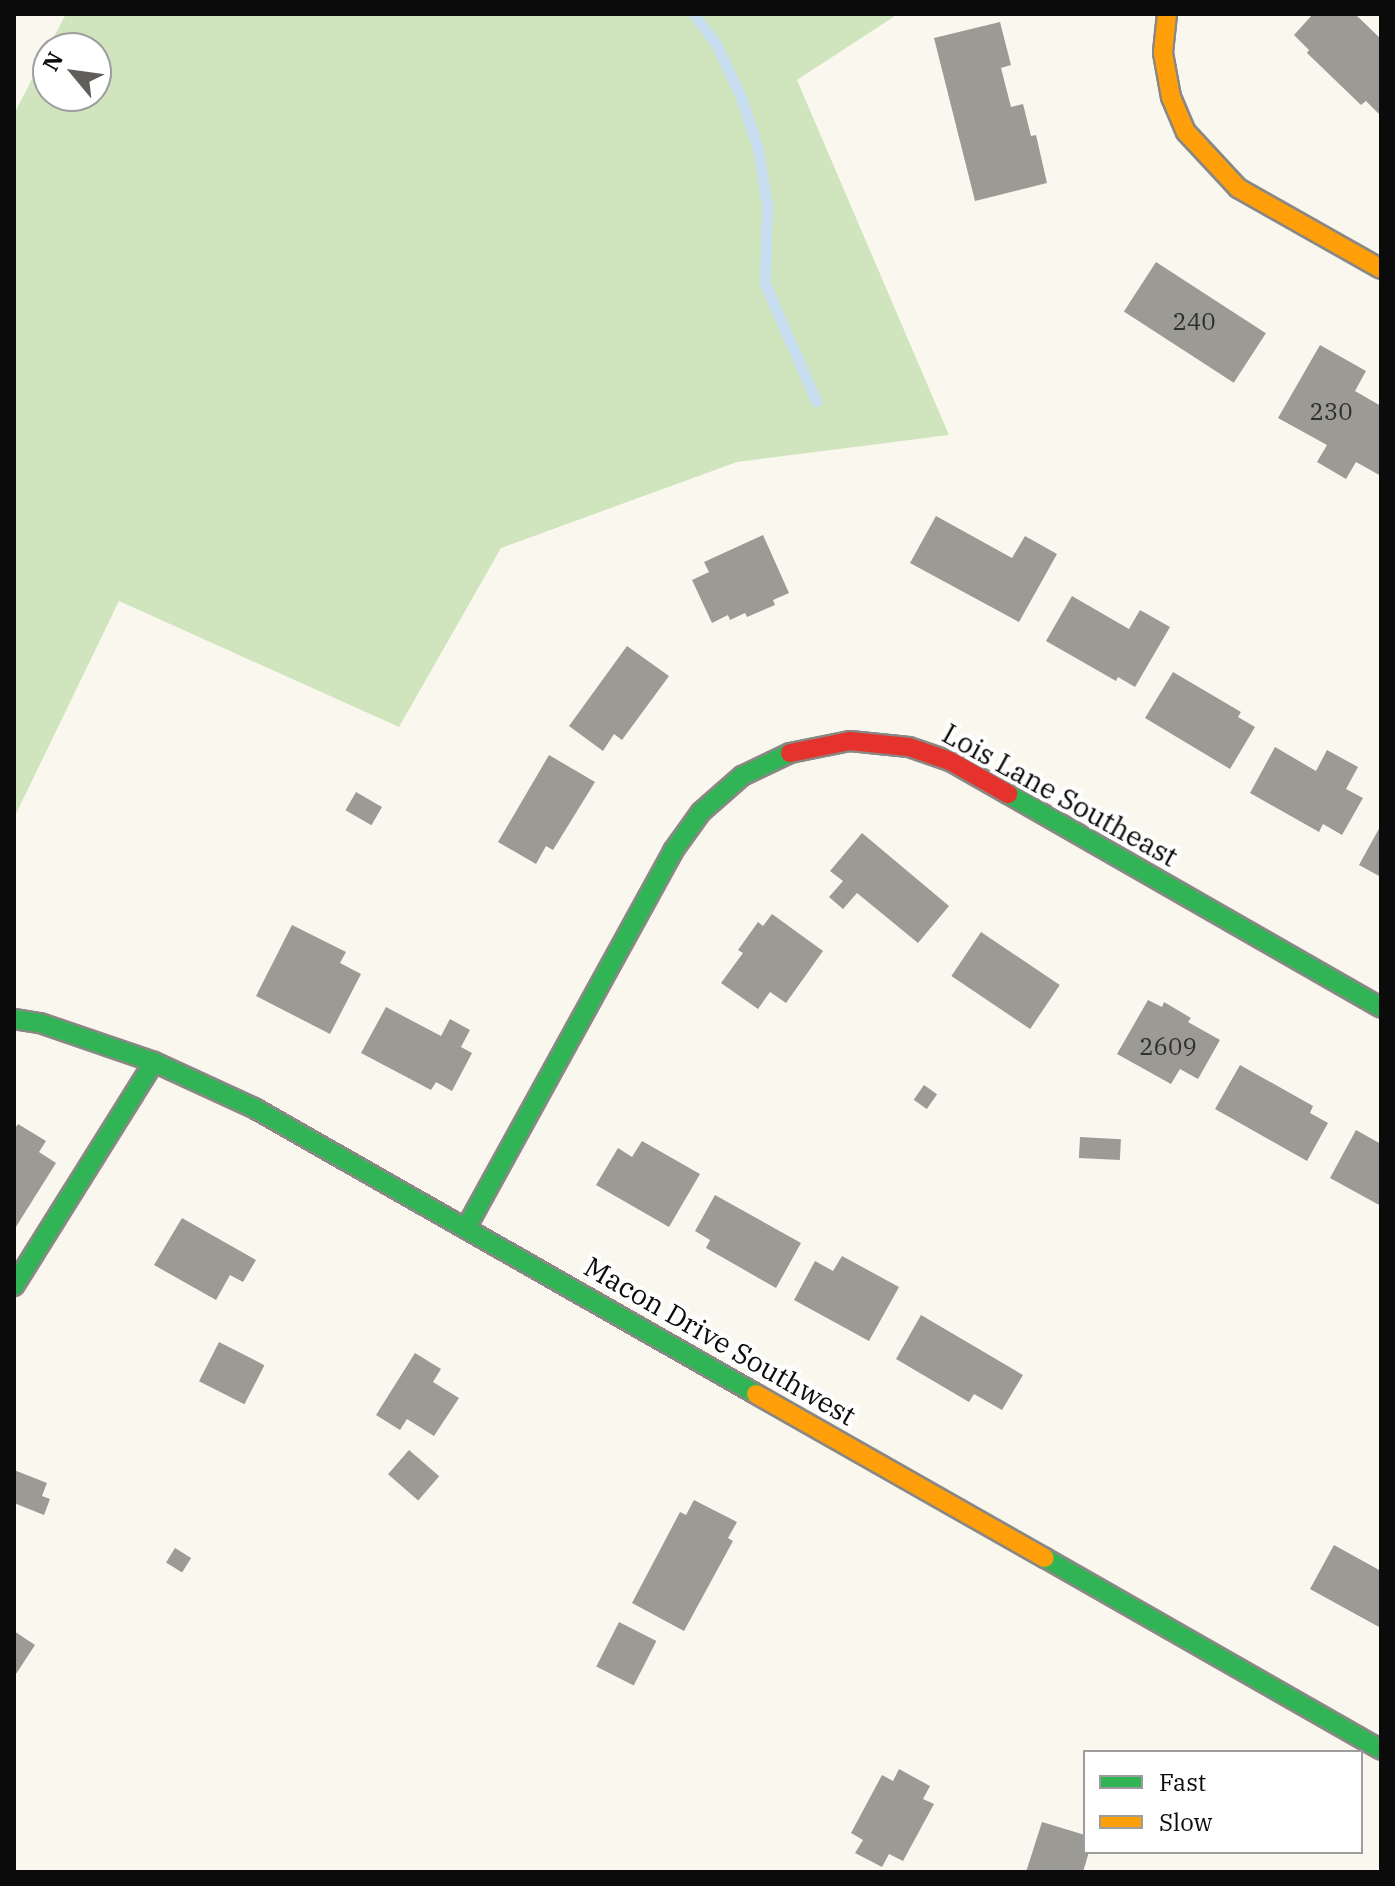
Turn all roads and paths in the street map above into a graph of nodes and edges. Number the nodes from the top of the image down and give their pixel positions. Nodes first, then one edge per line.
1 (1167, 14) edge
2 (1381, 269) edge
3 (1381, 1008) edge
4 (14, 1019) edge
5 (154, 1062) junction
6 (466, 1228) junction
7 (14, 1286) edge
8 (1381, 1750) edge

1 - 2 street
3 - 6 street, Lois Lane Southeast
4 - 5 street, Macon Drive Southwest
5 - 6 street, Macon Drive Southwest
5 - 7 street
6 - 8 street, Macon Drive Southwest

